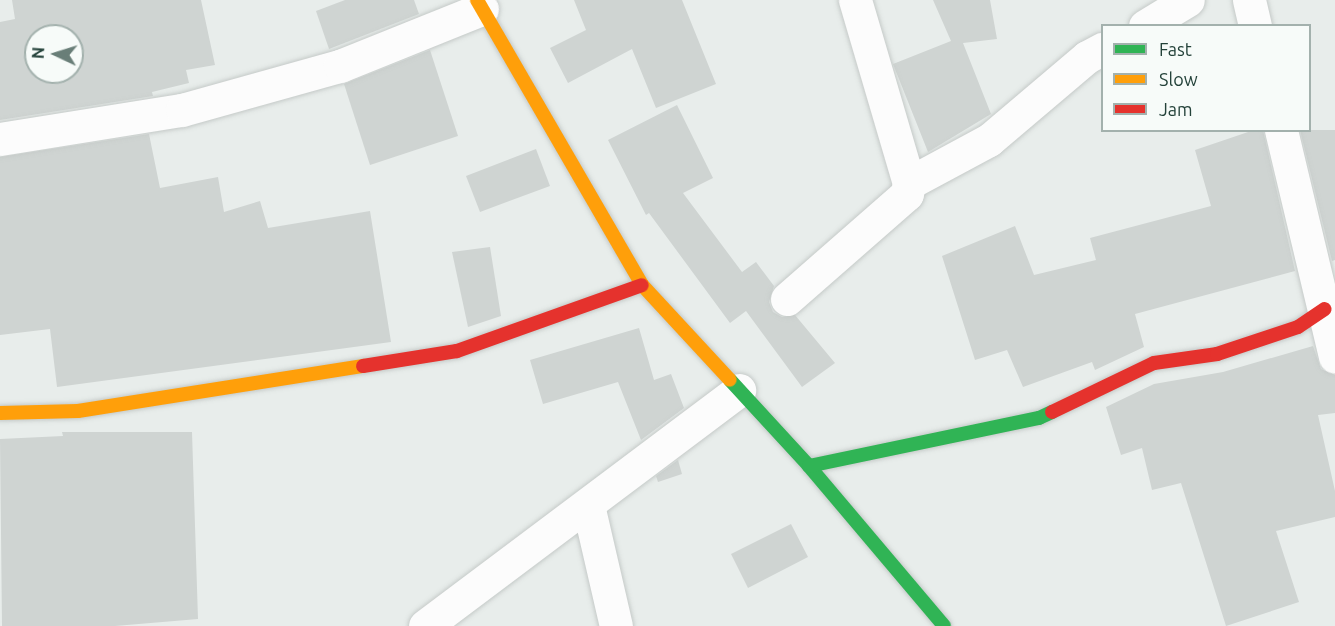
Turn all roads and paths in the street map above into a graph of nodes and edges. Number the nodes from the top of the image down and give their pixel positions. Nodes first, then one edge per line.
1 (855, 0) edge
2 (1188, 0) edge
3 (1249, 0) edge
4 (480, 4) edge
5 (1148, 24) edge
6 (1255, 24) edge
7 (1101, 50) edge
8 (1281, 132) edge
9 (0, 139) edge
10 (909, 183) junction
11 (642, 285) junction
12 (787, 299) dead end
13 (1325, 309) junction
14 (1335, 357) edge
15 (739, 390) junction
16 (0, 413) edge
17 (809, 466) junction
18 (588, 505) junction
19 (459, 615) edge
20 (425, 626) edge
21 (616, 626) edge
22 (944, 626) edge

1 - 10 street
2 - 5 street
3 - 6 street
4 - 9 street
4 - 11 street
7 - 10 street
8 - 13 street
10 - 12 street
11 - 15 street
11 - 16 street
13 - 14 street
13 - 17 street
15 - 17 street
15 - 18 street
17 - 22 street
18 - 19 street
18 - 21 street
19 - 20 street

